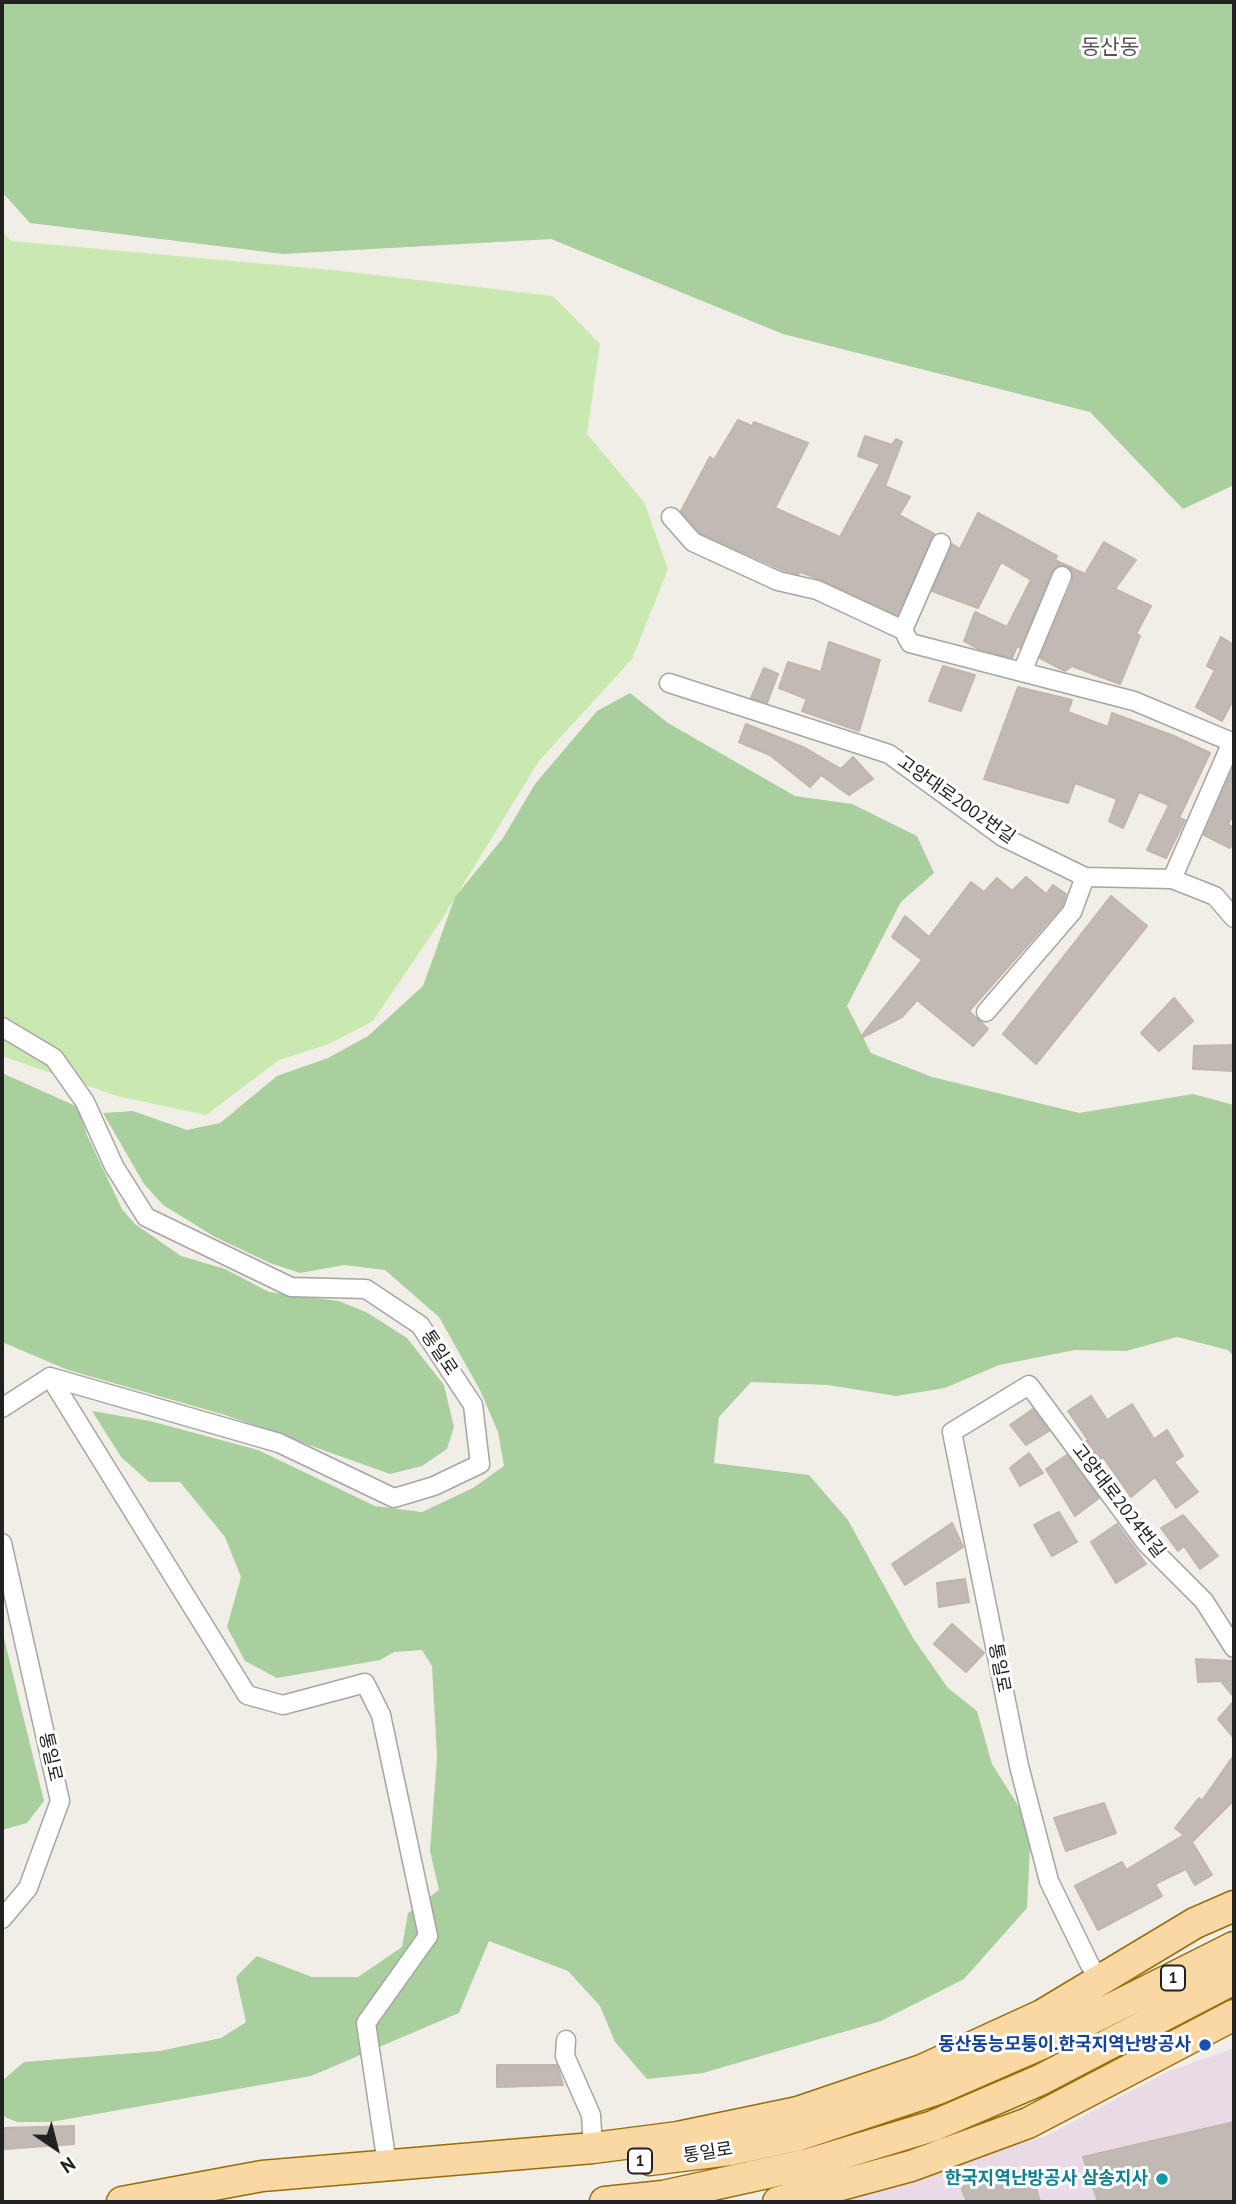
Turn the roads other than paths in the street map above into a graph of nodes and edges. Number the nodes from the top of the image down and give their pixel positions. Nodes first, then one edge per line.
1 (671, 517) dead end
2 (941, 543) dead end
3 (1062, 576) dead end
4 (904, 630) junction
5 (1022, 672) junction
6 (668, 683) dead end
7 (1233, 743) edge
8 (1085, 877) junction
9 (1172, 879) junction
10 (1234, 918) edge
11 (986, 1012) dead end
12 (2, 1027) edge
13 (50, 1377) junction
14 (1029, 1385) joint
15 (2, 1408) edge
16 (2, 1543) edge
17 (1234, 1648) edge
18 (1234, 1906) edge
19 (2, 1919) edge
20 (1195, 1923) junction
21 (1234, 1933) edge
22 (1234, 1947) edge
23 (1234, 1979) edge
24 (1101, 1981) junction
25 (1234, 2015) edge
26 (566, 2040) dead end
27 (593, 2148) junction
28 (387, 2164) junction
29 (122, 2202) edge
30 (142, 2202) edge
31 (605, 2202) edge
32 (778, 2202) edge

1 - 4 street
2 - 4 street
3 - 5 street
4 - 5 street
5 - 7 street
6 - 8 street, 고양대로2002번길
7 - 9 street
8 - 9 street, 고양대로2002번길
8 - 11 street
9 - 10 street, 고양대로2002번길
12 - 13 street, 통일로
13 - 15 street
13 - 28 street
14 - 17 street, 고양대로2024번길
14 - 24 street, 통일로
16 - 19 street, 통일로
18 - 20 main road
20 - 21 main road
20 - 24 main road
22 - 30 main road, 통일로 / 1
23 - 31 main road, 통일로 / 1
24 - 27 main road
25 - 32 main road
26 - 27 street
27 - 28 main road
28 - 29 main road

